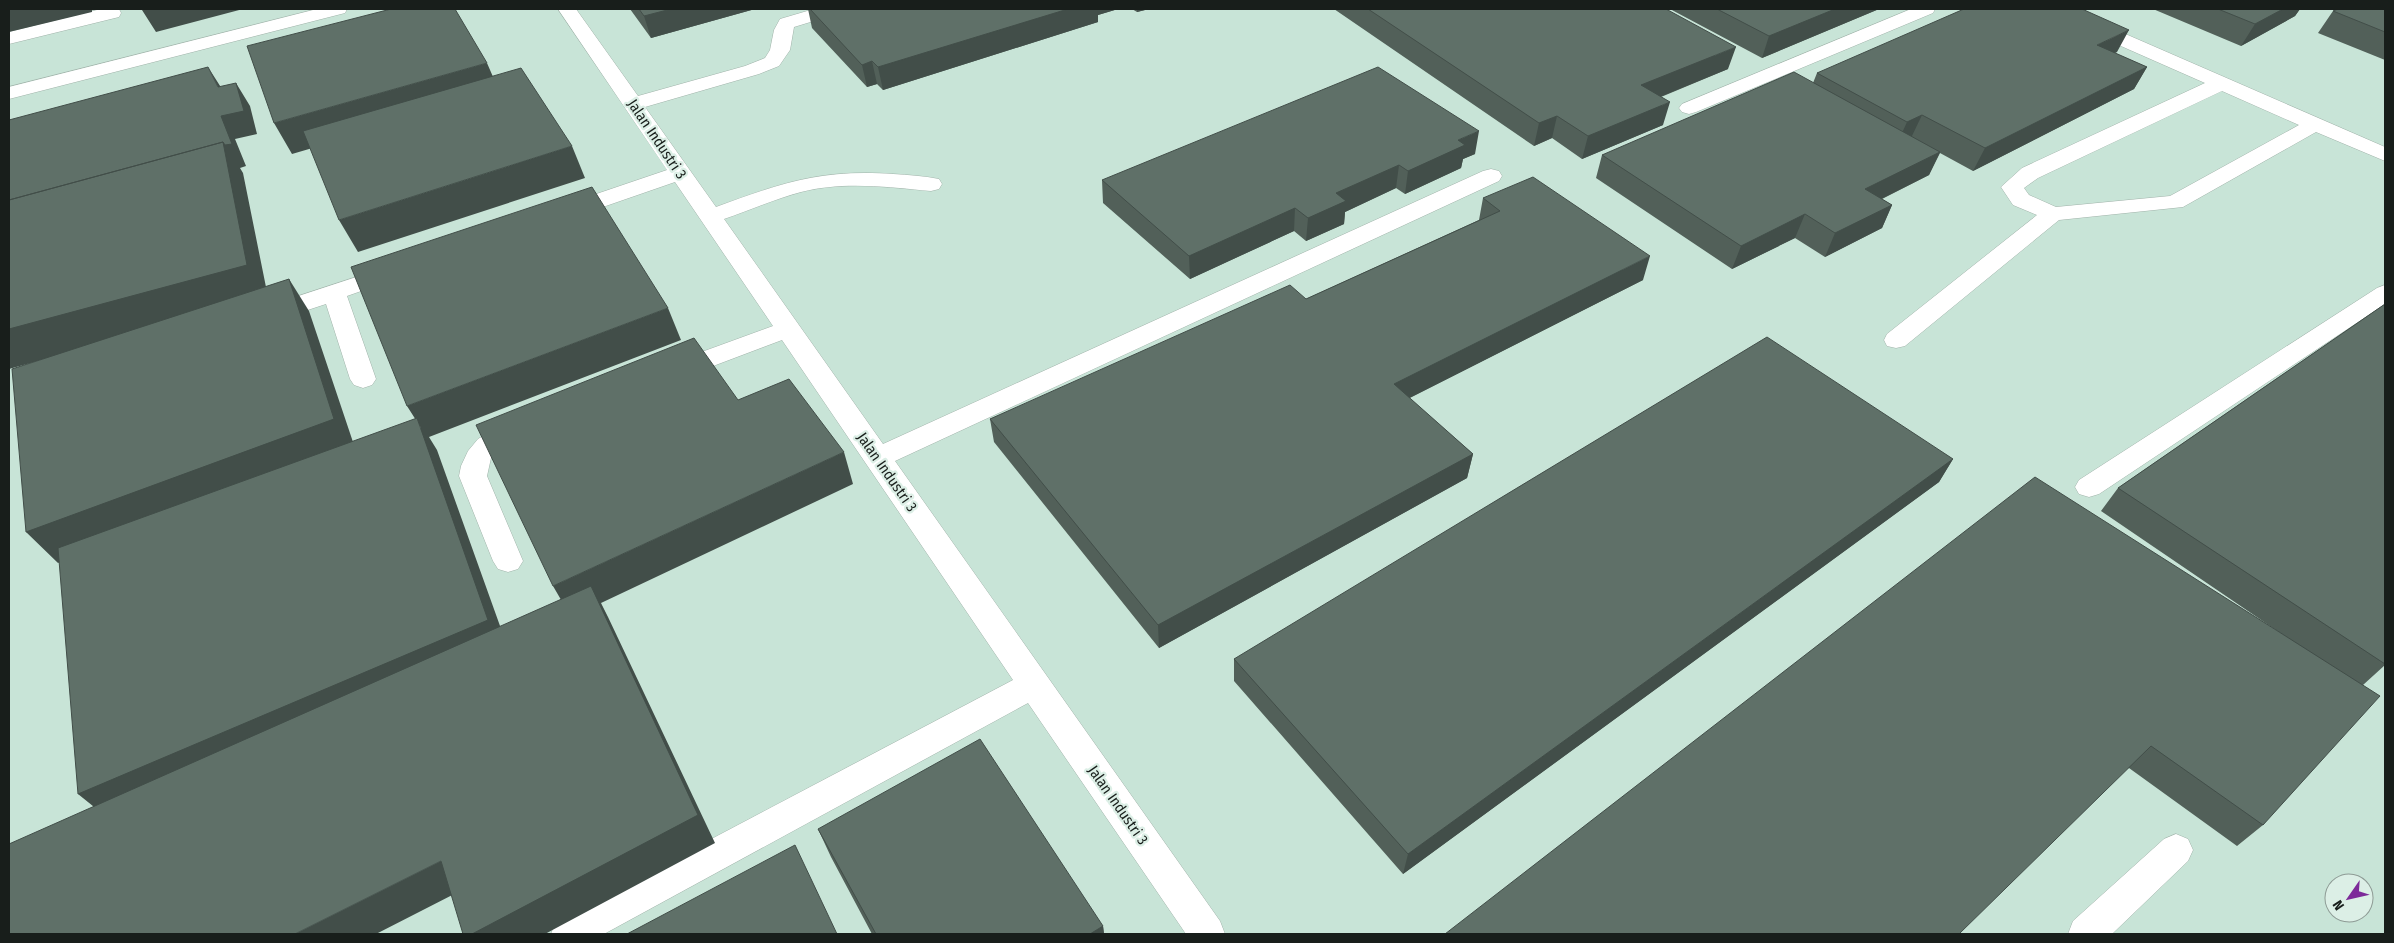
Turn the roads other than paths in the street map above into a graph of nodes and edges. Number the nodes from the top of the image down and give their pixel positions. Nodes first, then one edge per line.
1 (110, 9) edge
2 (338, 9) edge
3 (567, 9) edge
4 (833, 9) edge
5 (1926, 9) edge
6 (2053, 9) edge
7 (311, 12) edge
8 (9, 38) edge
9 (2222, 83) junction
10 (9, 93) edge
11 (633, 104) junction
12 (1689, 108) dead end
13 (2316, 124) junction
14 (2385, 155) edge
15 (680, 173) junction
16 (1491, 176) dead end
17 (931, 184) dead end
18 (2053, 214) junction
19 (711, 216) junction
20 (549, 218) edge
21 (418, 263) edge
22 (334, 292) junction
23 (2385, 293) edge
24 (251, 320) edge
25 (788, 328) junction
26 (1896, 340) dead end
27 (363, 379) dead end
28 (651, 380) edge
29 (541, 422) edge
30 (877, 458) junction
31 (2089, 487) dead end
32 (508, 561) dead end
33 (1034, 684) junction
34 (2176, 850) dead end
35 (569, 934) edge
36 (1207, 934) edge
37 (2086, 934) edge

1 - 8 street
2 - 7 street
3 - 11 street, Jalan Industri 3
4 - 11 street
5 - 12 street
6 - 9 street
7 - 10 street
9 - 13 street
9 - 18 street
11 - 15 street, Jalan Industri 3
13 - 14 street
13 - 18 street
15 - 19 street, Jalan Industri 3
15 - 20 street
16 - 30 street
17 - 19 street
18 - 26 street
19 - 25 street, Jalan Industri 3
21 - 22 street
22 - 24 street
22 - 27 street
23 - 31 street
25 - 28 street
25 - 30 street, Jalan Industri 3
29 - 32 street
30 - 33 street, Jalan Industri 3
33 - 35 street
33 - 36 street, Jalan Industri 3
34 - 37 street

